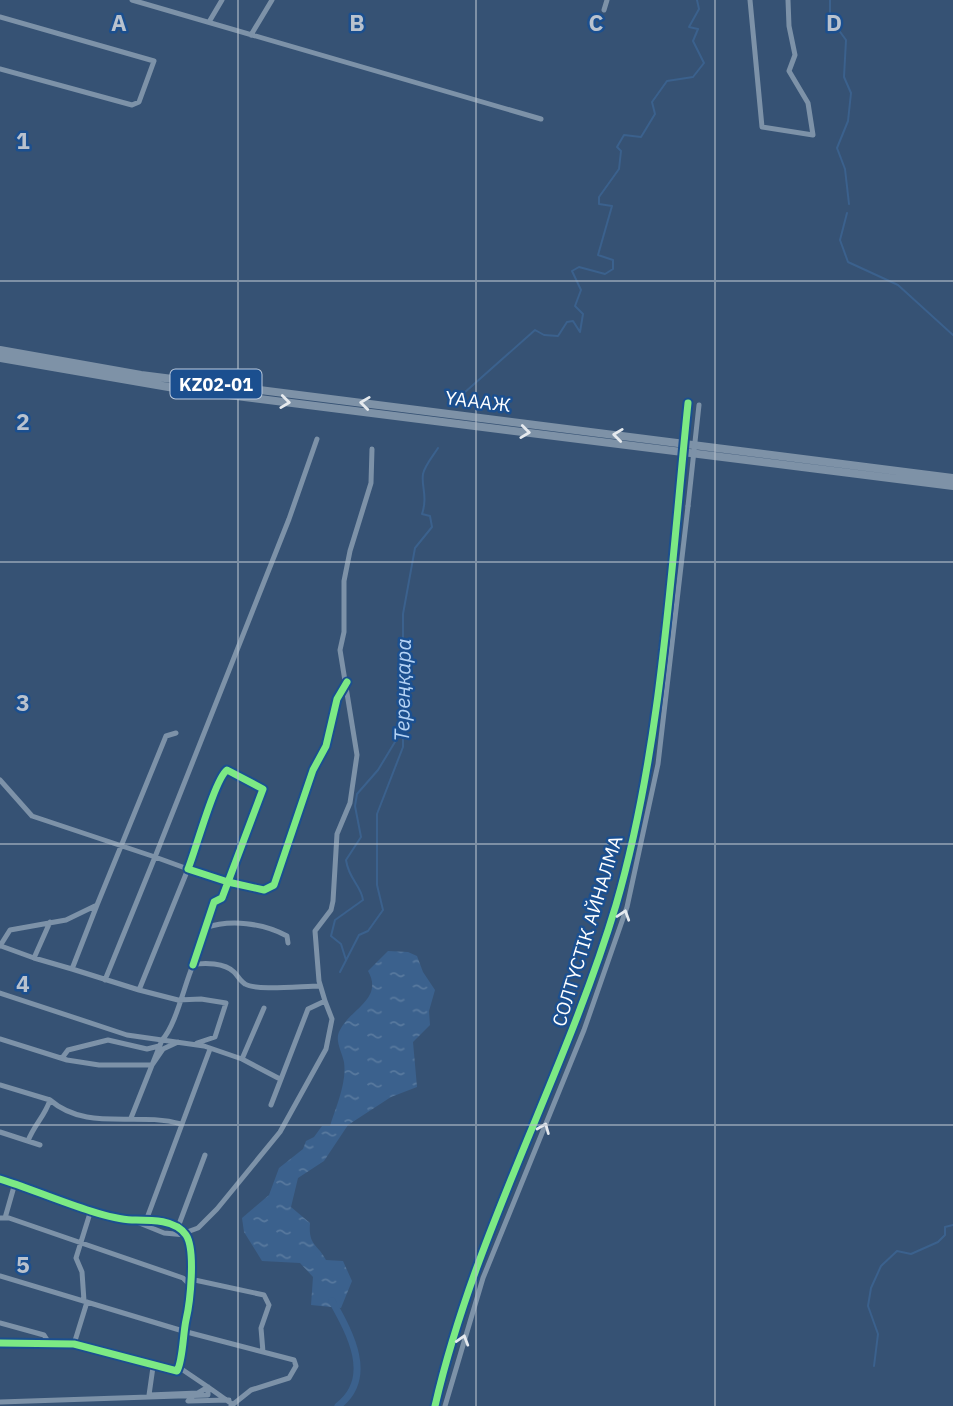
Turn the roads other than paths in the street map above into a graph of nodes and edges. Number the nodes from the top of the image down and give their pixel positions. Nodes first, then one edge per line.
1 (132, 0) edge
2 (222, 0) edge
3 (272, 0) edge
4 (607, 0) edge
5 (750, 0) edge
6 (788, 0) edge
7 (604, 10) dead end
8 (0, 17) edge
9 (209, 22) junction
10 (251, 35) junction
11 (0, 69) edge
12 (541, 119) dead end
13 (0, 349) edge
14 (0, 358) edge
15 (688, 403) dead end
16 (699, 404) dead end
17 (317, 439) dead end
18 (372, 449) dead end
19 (953, 478) edge
20 (953, 486) edge
21 (676, 517) junction
22 (687, 518) junction
23 (347, 682) junction
24 (176, 733) dead end
25 (0, 780) edge
26 (121, 845) junction
27 (155, 857) junction
28 (188, 869) junction
29 (228, 882) junction
30 (97, 905) junction
31 (50, 922) junction
32 (205, 928) junction
33 (288, 943) dead end
34 (1, 946) edge
35 (34, 958) junction
36 (193, 965) junction
37 (72, 969) junction
38 (105, 980) junction
39 (320, 986) junction
40 (139, 990) junction
41 (0, 993) edge
42 (178, 1000) junction
43 (325, 1001) junction
44 (264, 1008) dead end
45 (0, 1039) edge
46 (178, 1042) junction
47 (160, 1043) junction
48 (192, 1044) junction
49 (210, 1049) junction
50 (62, 1059) junction
51 (242, 1059) junction
52 (152, 1065) junction
53 (280, 1079) junction
54 (0, 1085) edge
55 (50, 1100) junction
56 (271, 1105) dead end
57 (131, 1118) junction
58 (180, 1124) junction
59 (0, 1132) edge
60 (28, 1141) junction
61 (40, 1145) dead end
62 (205, 1155) dead end
63 (0, 1179) edge
64 (15, 1183) junction
65 (91, 1209) junction
66 (2, 1218) edge
67 (147, 1218) junction
68 (131, 1220) junction
69 (178, 1227) junction
70 (186, 1235) junction
71 (80, 1245) junction
72 (0, 1276) edge
73 (190, 1282) junction
74 (85, 1301) junction
75 (0, 1323) edge
76 (183, 1331) junction
77 (0, 1343) edge
78 (49, 1343) junction
79 (74, 1344) junction
80 (263, 1352) junction
81 (153, 1367) junction
82 (180, 1368) junction
83 (208, 1387) junction
84 (195, 1395) junction
85 (149, 1397) junction
86 (0, 1402) edge
87 (99, 1403) edge
88 (230, 1403) edge
89 (435, 1406) edge
90 (445, 1406) edge

1 - 9 street
2 - 9 street
3 - 10 street
4 - 7 street
5 - 6 street
8 - 11 street
9 - 10 street
10 - 12 street
19 -> 13 highway, ҮАААЖ / KZ02-01
14 -> 20 highway, ҮАААЖ / KZ02-01
15 - 21 street, СОЛТҮСТІК АЙНАЛМА, bridge
16 - 22 street, СОЛТҮСТІК АЙНАЛМА, bridge
17 - 27 street
18 - 23 street
21 - 22 street
21 - 89 street, СОЛТҮСТІК АЙНАЛМА
90 -> 22 street, СОЛТҮСТІК АЙНАЛМА
23 - 29 street
23 - 39 street
24 - 26 street
25 - 26 street
26 - 27 street
26 - 30 street
27 - 28 street
27 - 38 street
28 - 29 street
28 - 29 street
28 - 40 street
29 - 32 street
30 - 31 street
30 - 37 street
31 - 34 street
31 - 35 street
32 - 33 street
32 - 36 street
34 - 35 street
35 - 37 street
36 - 39 street
36 - 42 street
37 - 38 street
38 - 40 street
39 - 43 street
40 - 42 street
41 - 47 street
42 - 47 street
42 - 48 street
43 - 53 street
43 - 69 street
44 - 51 street
45 - 50 street
46 - 47 street
46 - 48 street
46 - 52 street
47 - 50 street
47 - 52 street
48 - 49 street
49 - 51 street
49 - 58 street
50 - 52 street
51 - 53 street
52 - 57 street
53 - 56 street
54 - 55 street
55 - 57 street
55 - 60 street
57 - 58 street
58 - 67 street
59 - 60 street
60 - 61 street
62 - 69 street
63 - 64 street
64 - 65 street
64 - 66 street
65 - 68 street
65 - 71 street
66 - 71 street
67 - 68 street
67 - 69 street
68 - 70 street
69 - 70 street
70 - 73 street
71 - 73 street
71 - 74 street
72 - 74 street
73 - 76 street
73 - 80 street
74 - 76 street
74 - 79 street
75 - 78 street
76 - 80 street
76 - 82 street
77 - 78 street
78 - 79 street
79 - 81 street
80 - 88 street
81 - 82 street
81 - 85 street
82 - 83 street
83 - 84 street
83 - 88 street
84 - 85 street
84 - 88 street
85 - 87 street
86 - 87 street

